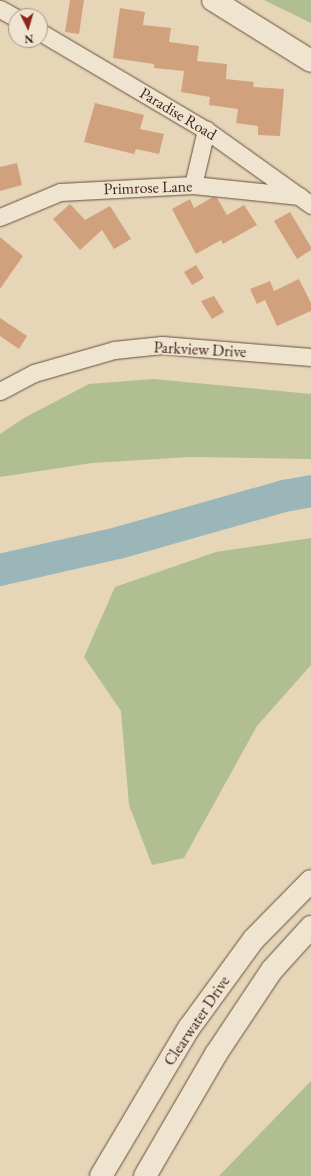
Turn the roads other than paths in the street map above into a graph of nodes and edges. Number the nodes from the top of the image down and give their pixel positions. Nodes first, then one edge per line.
1 (214, 0) edge
2 (48, 37) edge
3 (311, 61) edge
4 (206, 130) junction
5 (193, 185) junction
6 (306, 201) edge
7 (0, 217) edge
8 (311, 357) edge
9 (0, 391) edge
10 (311, 881) edge
11 (311, 927) edge
12 (102, 1176) edge
13 (145, 1176) edge

1 - 3 main road
2 - 4 street, Paradise Road
4 - 5 street
4 - 6 street, Paradise Road
5 - 6 street, Primrose Lane
5 - 7 street, Primrose Lane
8 - 9 street, Parkview Drive
10 - 12 main road, Clearwater Drive
11 - 13 main road

